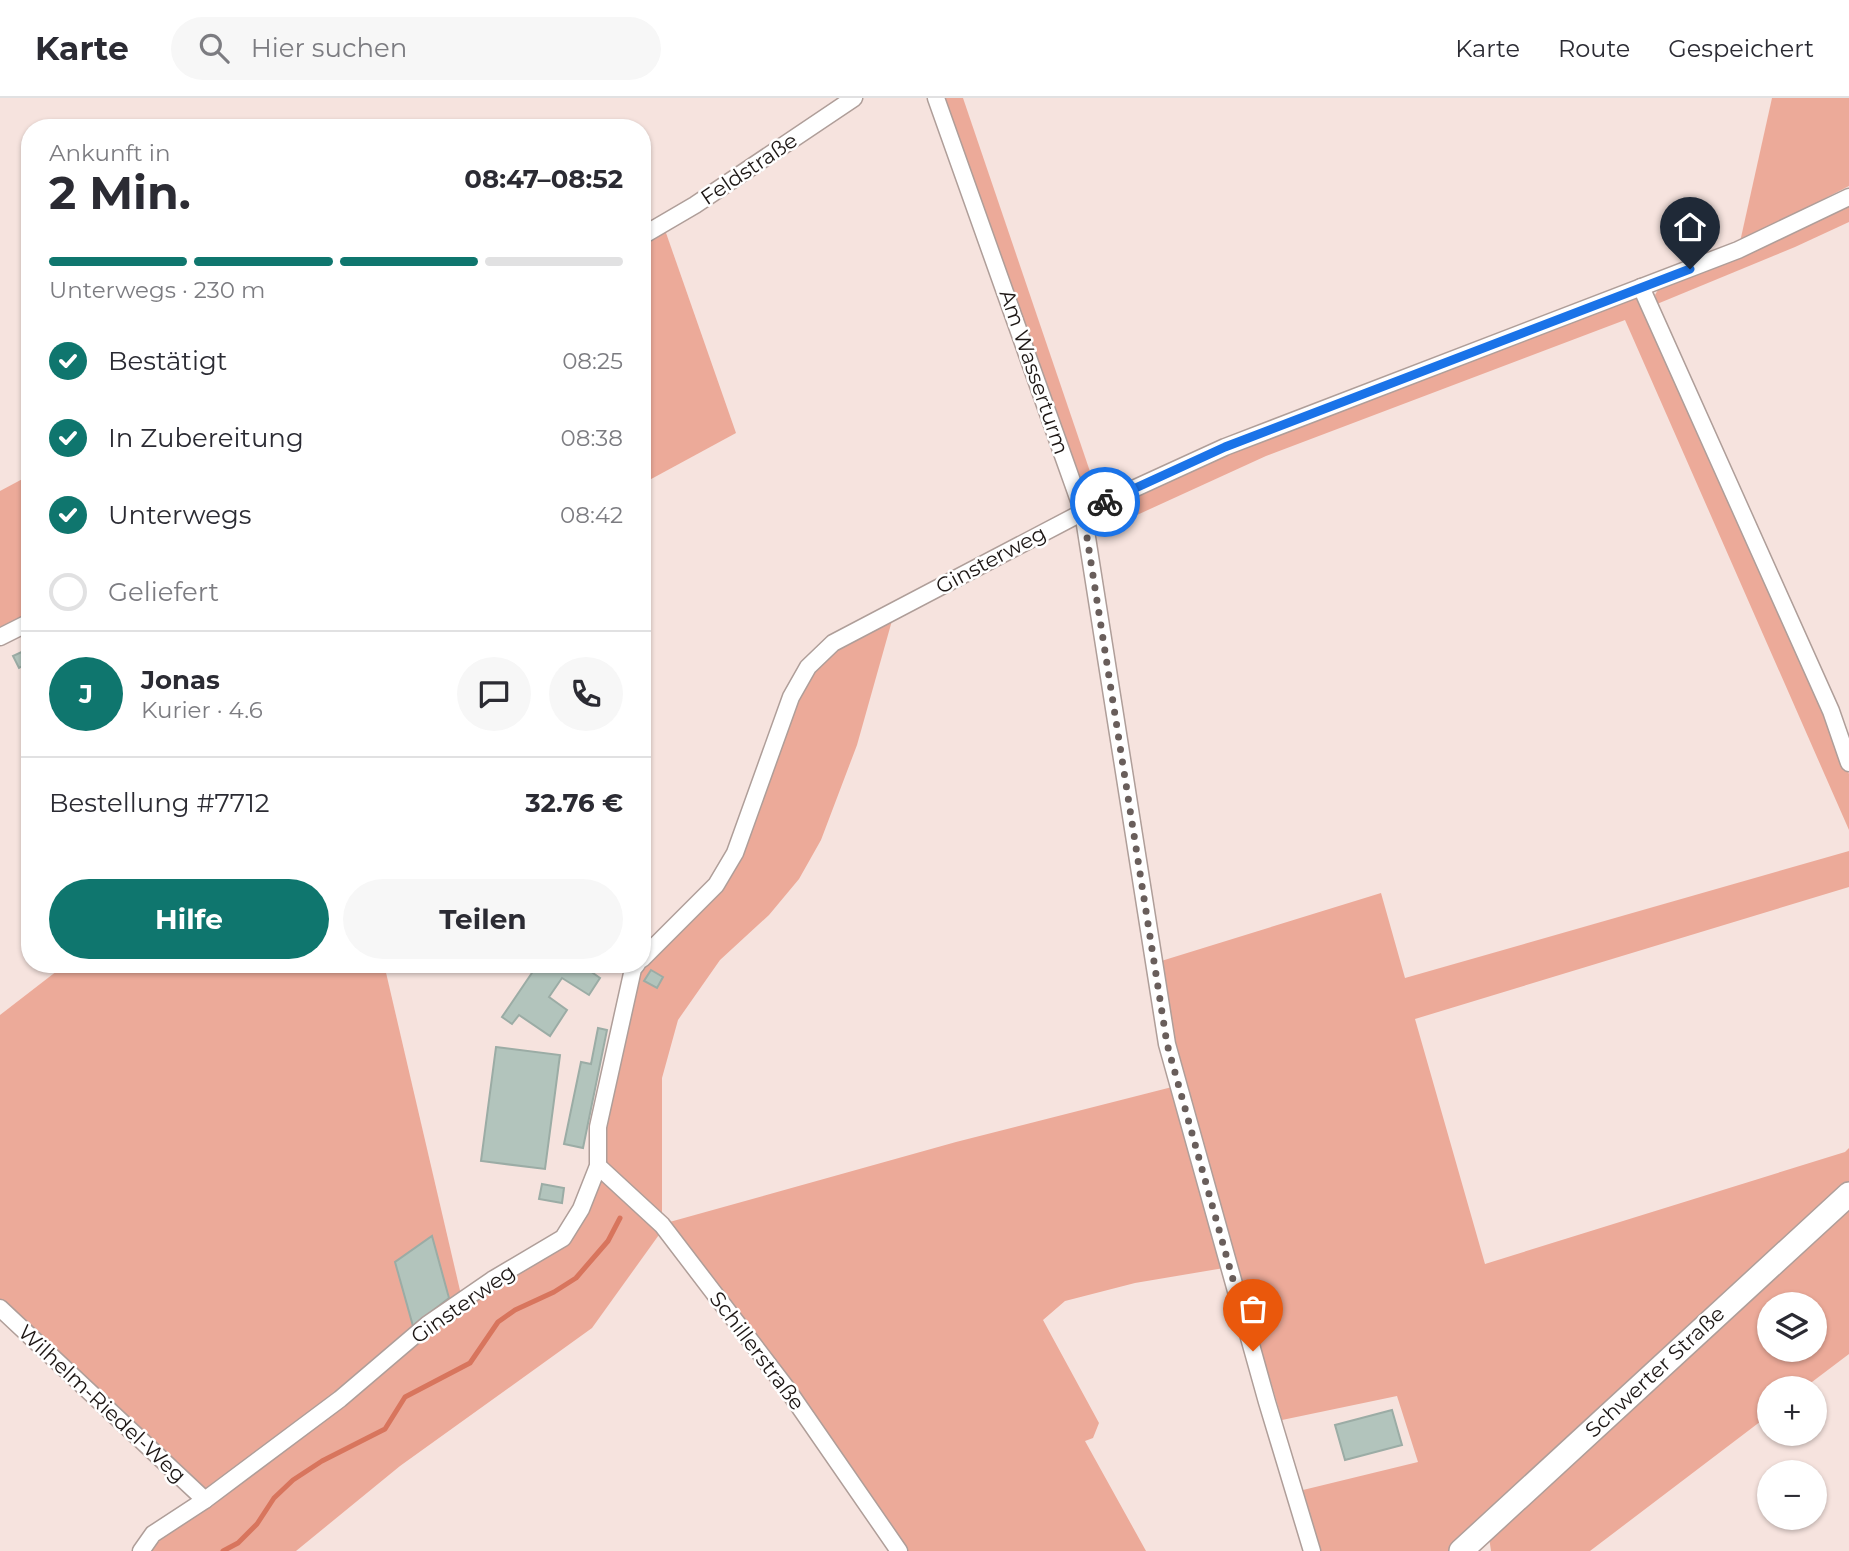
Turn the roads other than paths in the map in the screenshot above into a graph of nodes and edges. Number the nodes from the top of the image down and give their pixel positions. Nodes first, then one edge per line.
1 (854, 98) edge
2 (936, 98) edge
3 (1849, 197) edge
4 (651, 231) edge
5 (1641, 287) junction
6 (1083, 512) junction
7 (21, 626) edge
8 (0, 637) edge
9 (1849, 763) edge
10 (651, 948) edge
11 (632, 973) edge
12 (598, 1166) junction
13 (1849, 1194) edge
14 (0, 1308) edge
15 (205, 1500) junction
16 (141, 1551) edge
17 (899, 1551) edge
18 (1312, 1551) edge
19 (1461, 1551) edge

1 - 4 street, Feldstraße
2 - 6 street, Am Wasserturm
3 - 5 street, Ginsterweg
5 - 6 street, Ginsterweg
5 - 9 street
6 - 10 street, Ginsterweg
6 - 18 street, Am Wasserturm
7 - 8 street
11 - 12 street, Ginsterweg
12 - 15 street, Ginsterweg
12 - 17 street, Schillerstraße
13 - 19 main road, Schwerter Straße
14 - 15 street, Wilhelm-Riedel-Weg
15 - 16 street, Ginsterweg

